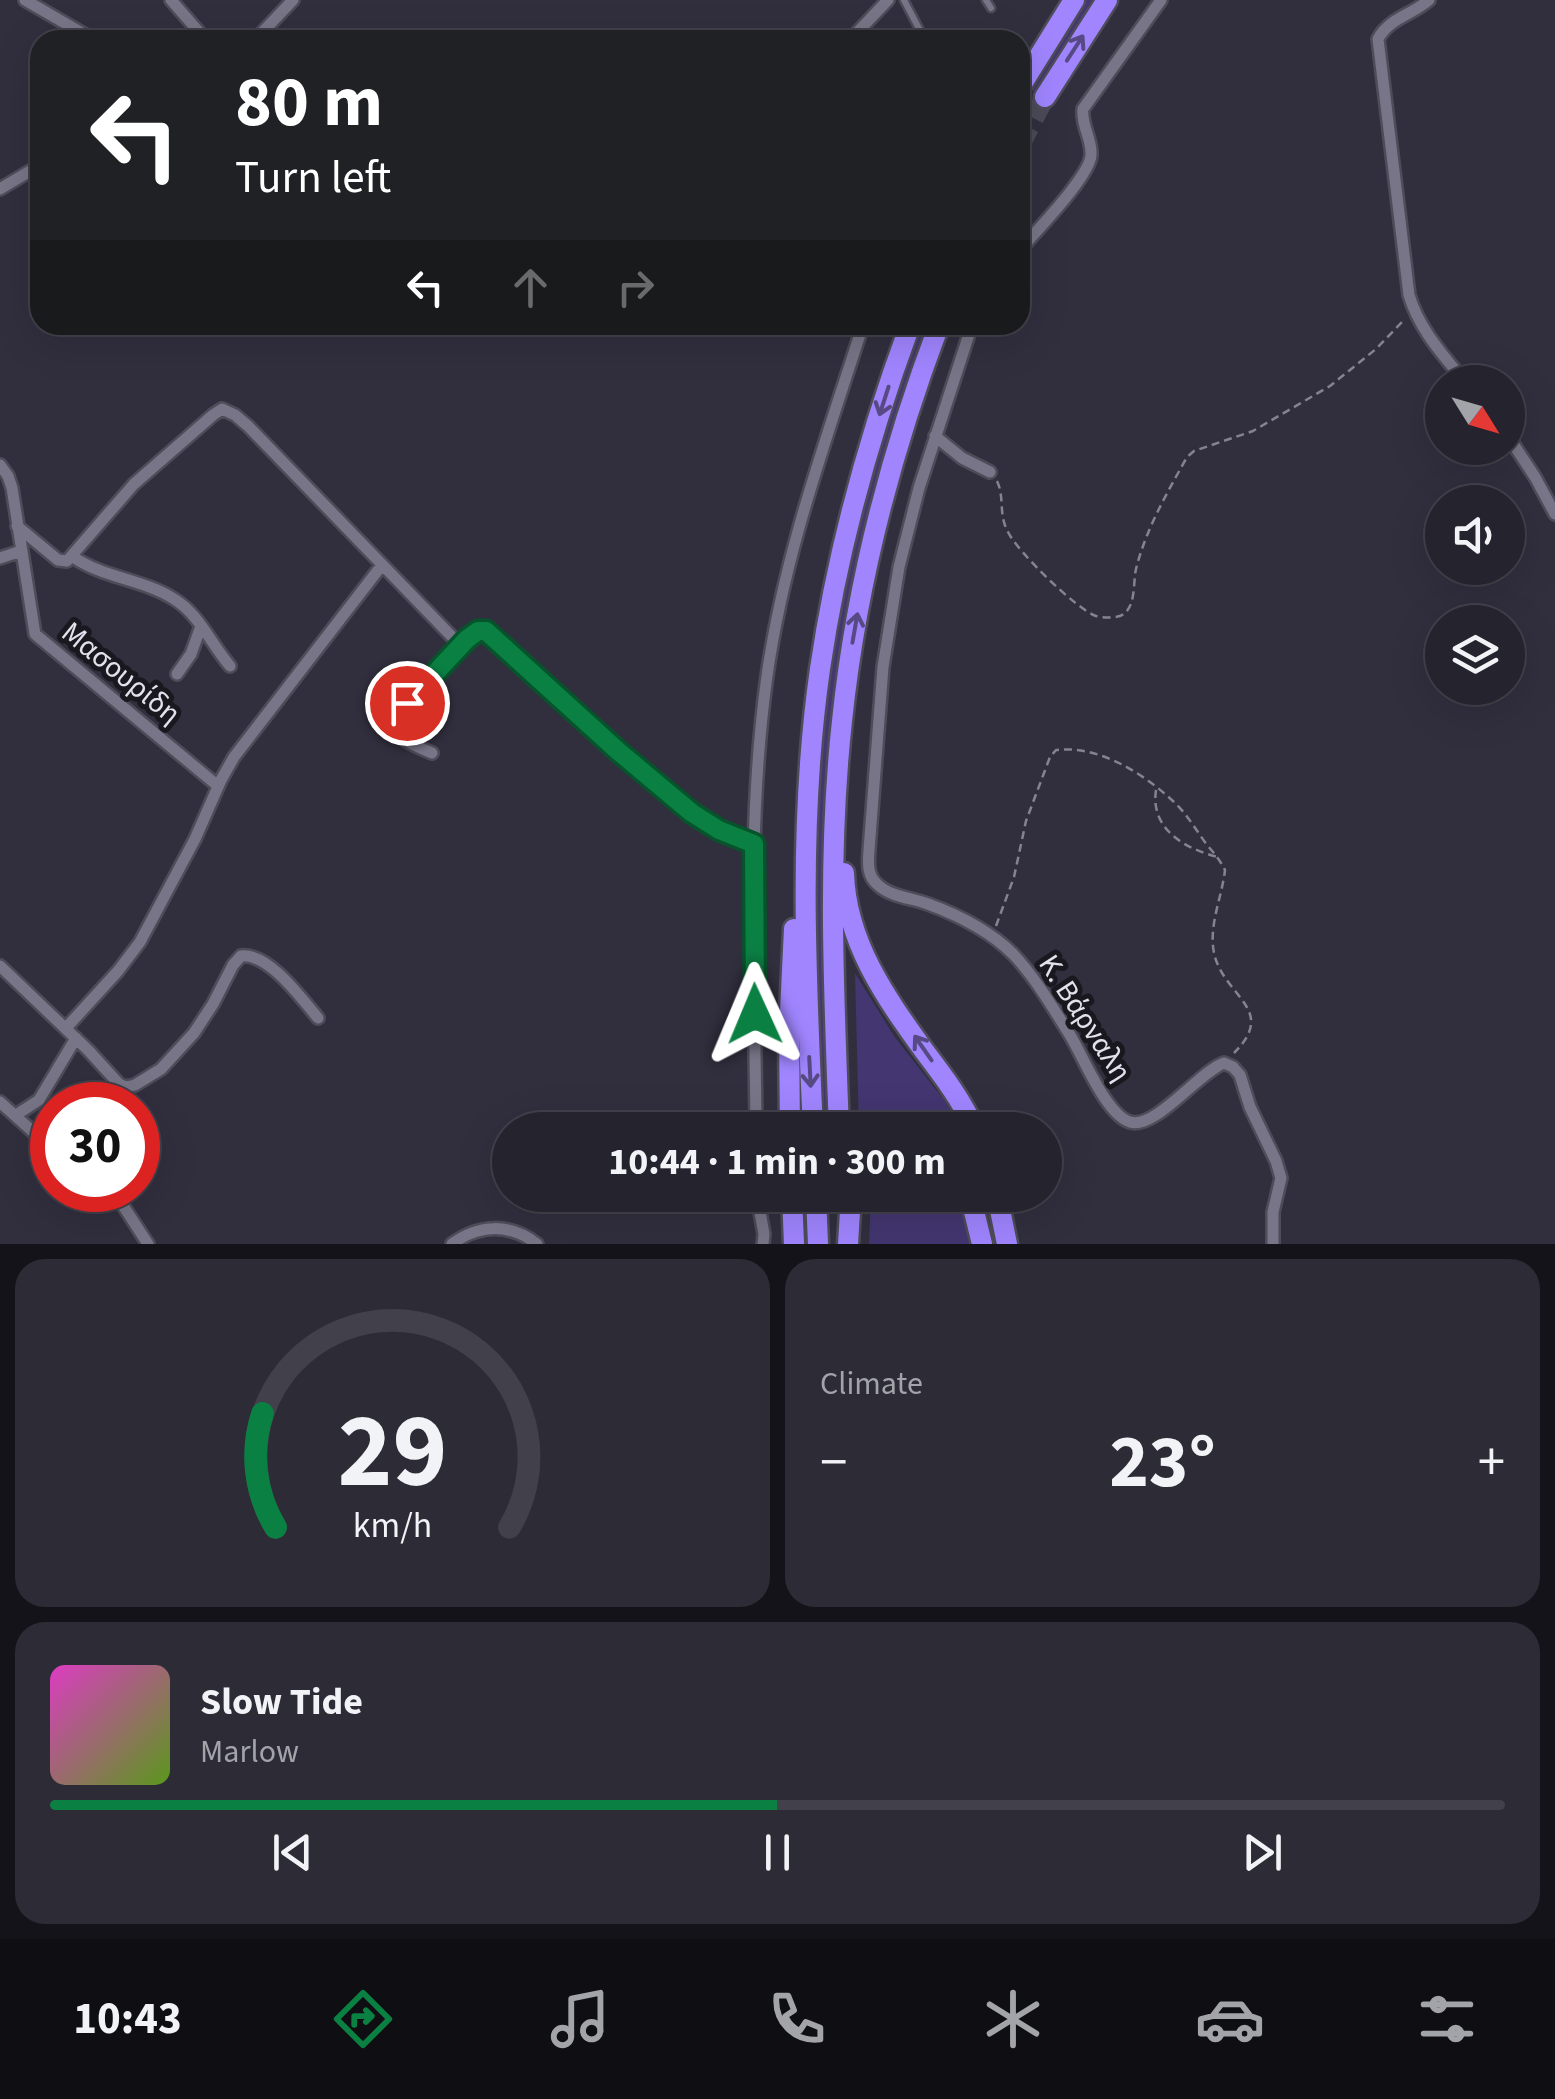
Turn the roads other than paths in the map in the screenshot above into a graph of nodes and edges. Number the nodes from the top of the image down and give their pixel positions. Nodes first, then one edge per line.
1 (25, 0) edge
2 (171, 0) edge
3 (293, 0) edge
4 (888, 0) edge
5 (904, 0) edge
6 (986, 0) edge
7 (1074, 0) edge
8 (1107, 0) edge
9 (1161, 0) edge
10 (1428, 0) edge
11 (991, 8) dead end
12 (77, 30) edge
13 (197, 30) edge
14 (264, 30) edge
15 (860, 30) edge
16 (920, 30) edge
17 (1030, 71) edge
18 (1045, 97) tunnel mouth
19 (30, 172) edge
20 (0, 188) edge
21 (1030, 238) edge
22 (860, 335) edge
23 (907, 335) edge
24 (936, 335) edge
25 (969, 335) edge
26 (1451, 365) edge
27 (935, 436) junction
28 (1525, 463) edge
29 (0, 465) edge
30 (990, 472) road end
31 (1555, 514) edge
32 (16, 526) junction
33 (21, 551) junction
34 (72, 556) junction
35 (0, 558) edge
36 (382, 566) junction
37 (201, 626) junction
38 (460, 646) junction
39 (230, 666) dead end
40 (177, 674) dead end
41 (814, 724) junction
42 (841, 724) junction
43 (432, 753) dead end
44 (218, 786) junction
45 (754, 844) junction
46 (0, 966) edge
47 (318, 1018) dead end
48 (66, 1028) junction
49 (76, 1038) junction
50 (50, 1082) edge
51 (1, 1104) edge
52 (30, 1106) edge
53 (756, 1112) edge
54 (790, 1112) edge
55 (812, 1112) edge
56 (839, 1112) edge
57 (964, 1112) edge
58 (16, 1114) junction
59 (30, 1128) edge
60 (126, 1212) edge
61 (761, 1212) edge
62 (793, 1212) edge
63 (817, 1212) edge
64 (843, 1212) edge
65 (849, 1212) edge
66 (974, 1212) edge
67 (1000, 1212) edge
68 (468, 1240) edge
69 (148, 1244) edge
70 (452, 1244) edge
71 (537, 1244) edge
72 (762, 1244) edge
73 (794, 1244) edge
74 (818, 1244) edge
75 (846, 1244) edge
76 (982, 1244) edge
77 (1007, 1244) edge
78 (1272, 1244) edge

1 - 12 street
2 - 13 street
3 - 14 street
4 - 15 street
5 - 16 lane
6 - 11 lane
7 - 17 highway
18 -> 8 highway
9 - 21 street
10 - 26 street
19 - 20 street
22 - 45 street
23 -> 41 highway
42 -> 24 highway
25 - 27 street
27 - 30 street
27 - 78 street, Κ. Βάρναλη
28 - 31 street
29 - 32 street, Μασουρίδη
32 - 33 street, Μασουρίδη
32 - 34 street
33 - 35 street
33 - 44 street, Μασουρίδη
34 - 36 street
34 - 37 street
36 - 38 street
36 - 44 street
37 - 39 street
37 - 40 street
38 - 43 street
38 - 45 street
41 - 54 highway
41 -> 55 highway
42 - 56 highway
57 -> 42 highway
44 - 48 street
45 - 53 street
46 - 48 street
47 - 49 street
48 - 49 street
49 - 50 street
51 - 58 street
52 - 58 street
58 - 59 street
60 - 69 street
61 - 72 street
62 - 73 highway
63 - 74 highway
64 - 75 highway
65 - 75 highway
66 - 76 highway
67 - 77 highway
68 - 70 street
68 - 71 street

